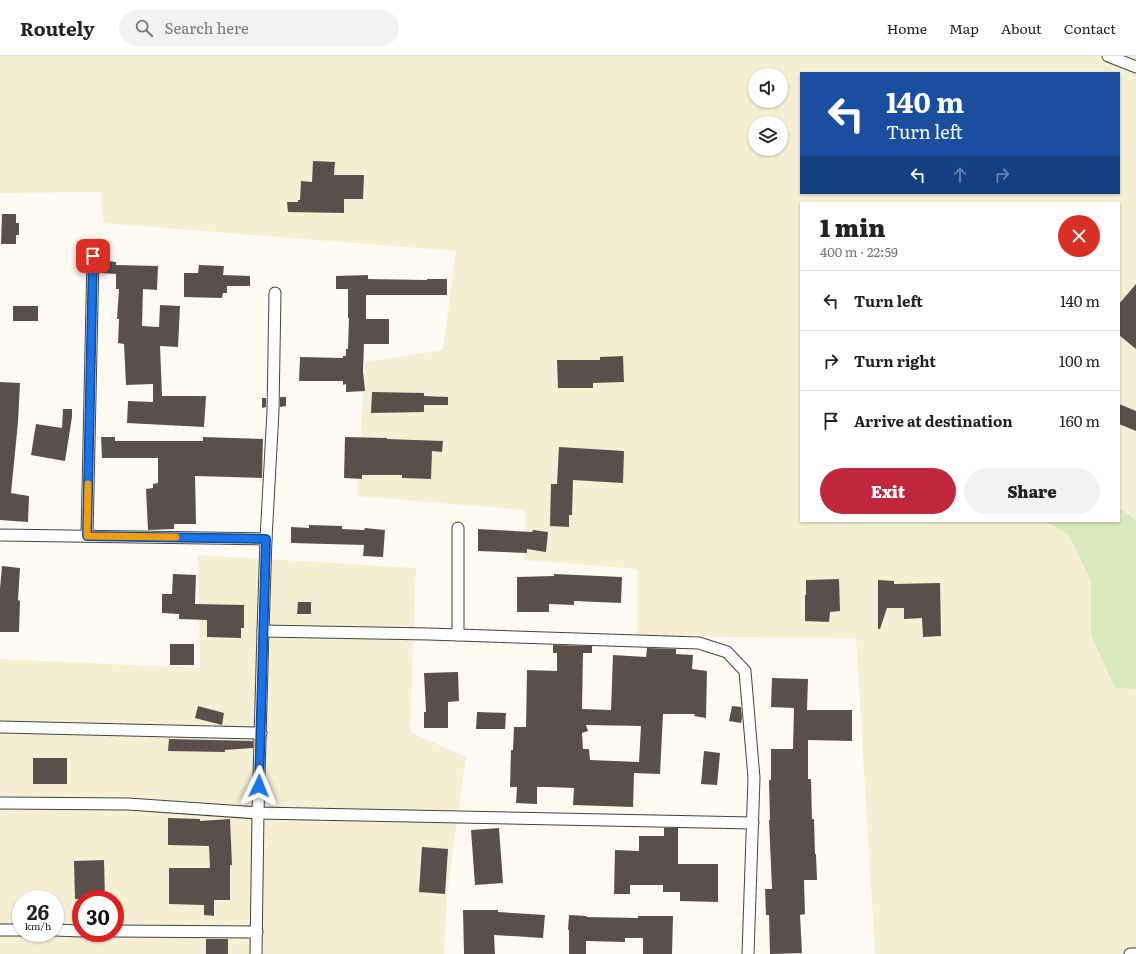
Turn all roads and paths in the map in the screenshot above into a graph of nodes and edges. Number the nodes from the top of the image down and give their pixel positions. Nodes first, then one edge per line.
1 (1108, 56) edge
2 (1136, 67) edge
3 (93, 256) dead end
4 (275, 293) dead end
5 (458, 528) dead end
6 (0, 535) edge
7 (87, 536) junction
8 (266, 539) junction
9 (263, 631) junction
10 (458, 635) junction
11 (0, 727) edge
12 (261, 733) junction
13 (0, 804) edge
14 (258, 813) junction
15 (753, 823) junction
16 (0, 930) edge
17 (12, 930) edge
18 (124, 931) edge
19 (257, 932) junction
20 (256, 954) edge
21 (748, 954) edge
22 (1130, 954) edge
23 (1136, 954) edge

1 - 2 street
3 - 7 street
4 - 8 street
5 - 10 street
6 - 7 street
7 - 8 street
8 - 9 street
9 - 10 street
9 - 12 street
10 - 15 street
11 - 12 street
12 - 14 street
13 - 14 street
14 - 15 street
14 - 19 street
15 - 21 street
16 - 17 street
18 - 19 street
19 - 20 street
22 - 23 street

